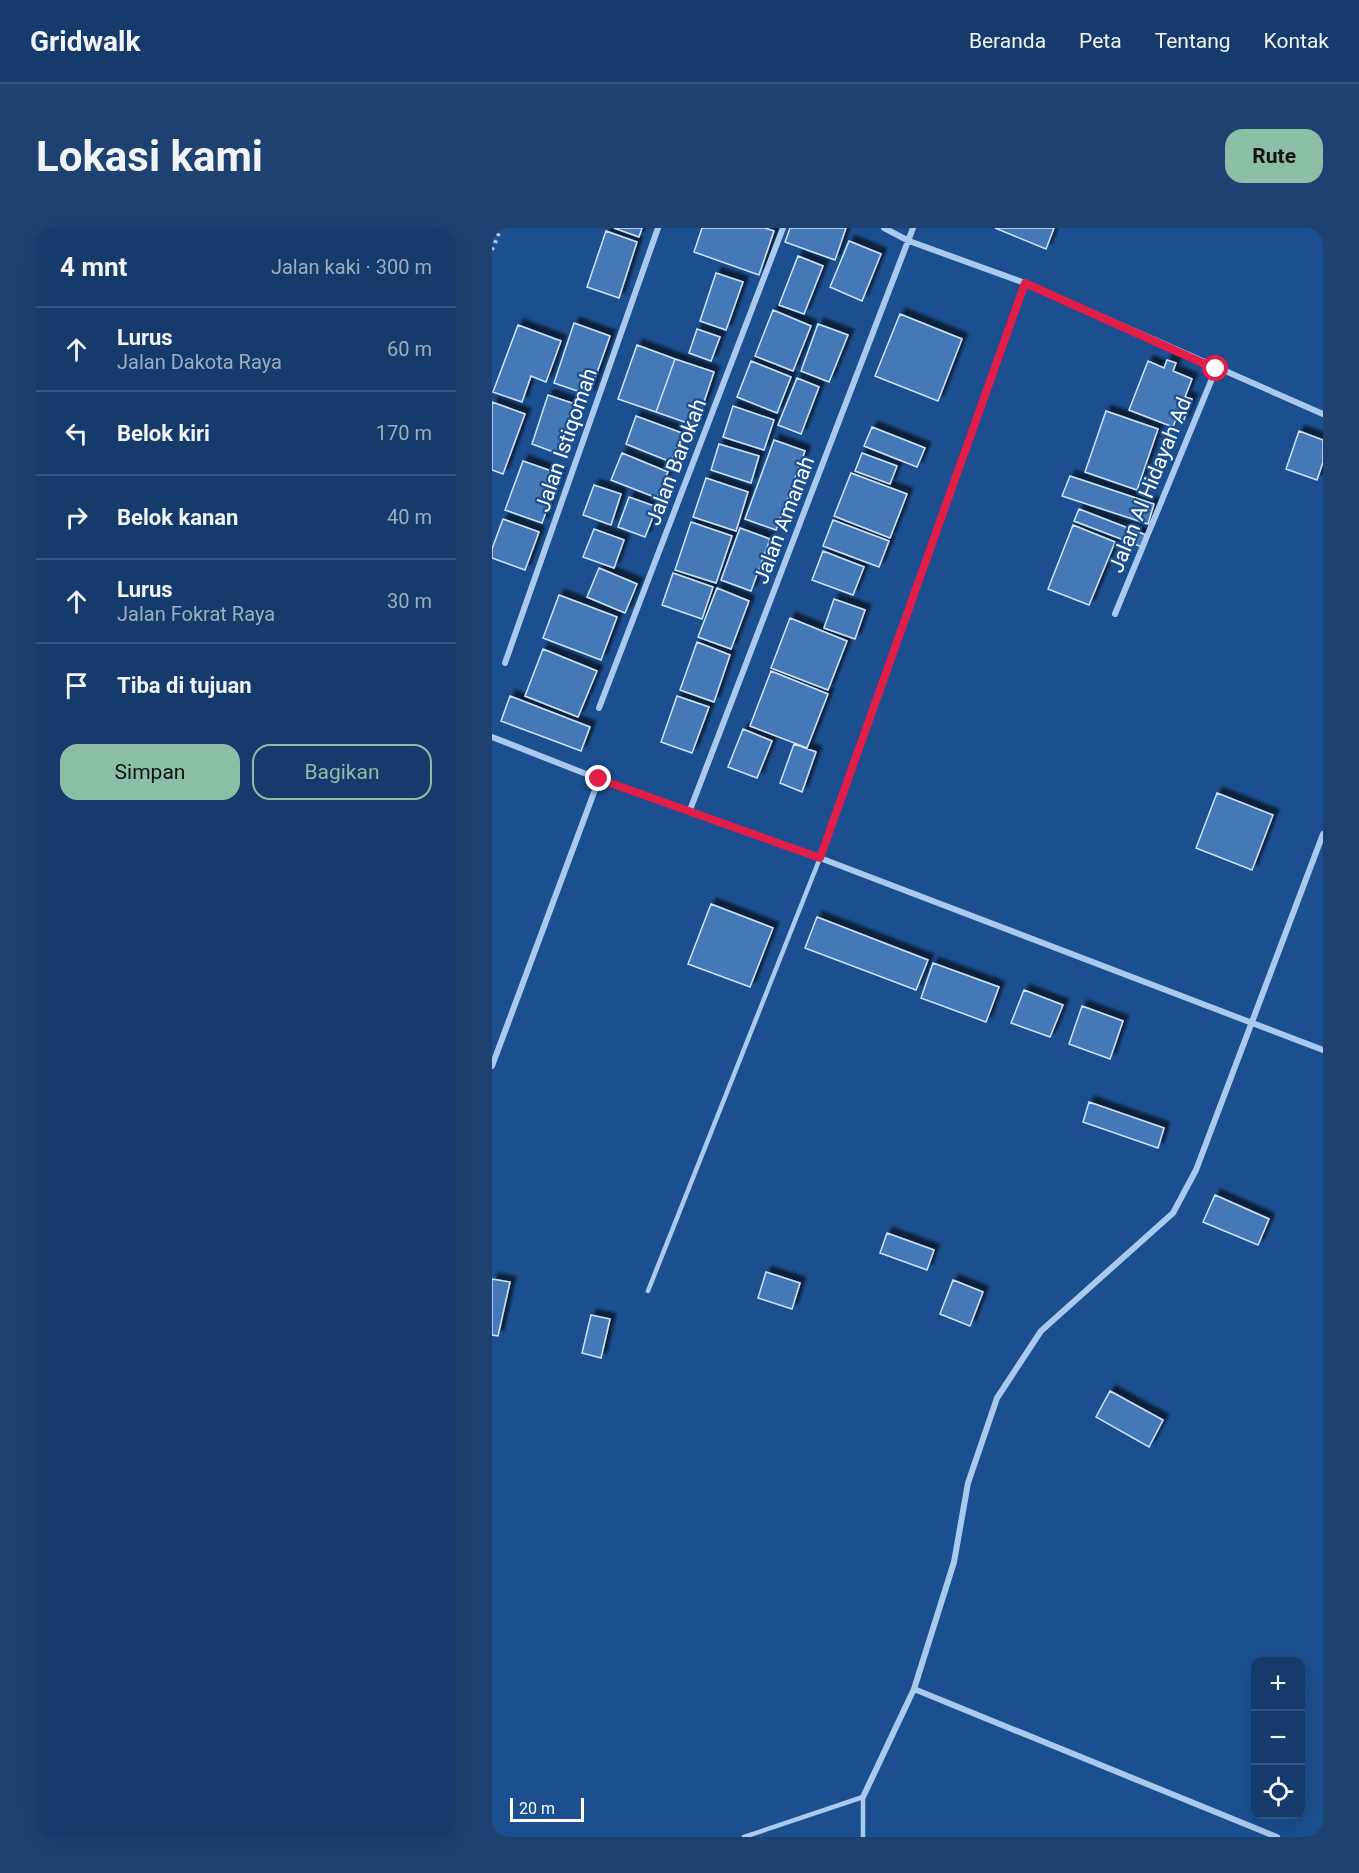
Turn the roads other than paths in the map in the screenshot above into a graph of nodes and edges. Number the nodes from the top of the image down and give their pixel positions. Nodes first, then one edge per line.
1 (658, 228) edge
2 (783, 228) edge
3 (884, 228) edge
4 (913, 228) edge
5 (909, 241) junction
6 (1025, 283) junction
7 (1216, 369) junction
8 (1323, 414) edge
9 (1114, 614) dead end
10 (505, 663) dead end
11 (599, 708) dead end
12 (492, 737) edge
13 (599, 779) junction
14 (690, 810) junction
15 (1323, 834) edge
16 (820, 858) junction
17 (1250, 1024) junction
18 (1323, 1050) edge
19 (492, 1066) edge
20 (648, 1291) dead end
21 (914, 1689) junction
22 (863, 1797) junction
23 (744, 1837) edge
24 (863, 1837) edge
25 (1277, 1837) edge

1 - 10 street, Jalan Istiqomah
2 - 11 street, Jalan Barokah
3 - 5 street
4 - 5 street, Jalan Amanah
5 - 6 street
5 - 14 street, Jalan Amanah
6 - 7 street
6 - 16 street
7 - 8 street
7 - 9 street, Jalan Al Hidayah Ad
12 - 13 street
13 - 14 street
13 - 19 street
14 - 16 street
15 - 17 street
16 - 17 street
16 - 20 lane
17 - 18 street
17 - 21 street
21 - 22 street
21 - 25 street
22 - 23 lane
22 - 24 lane

